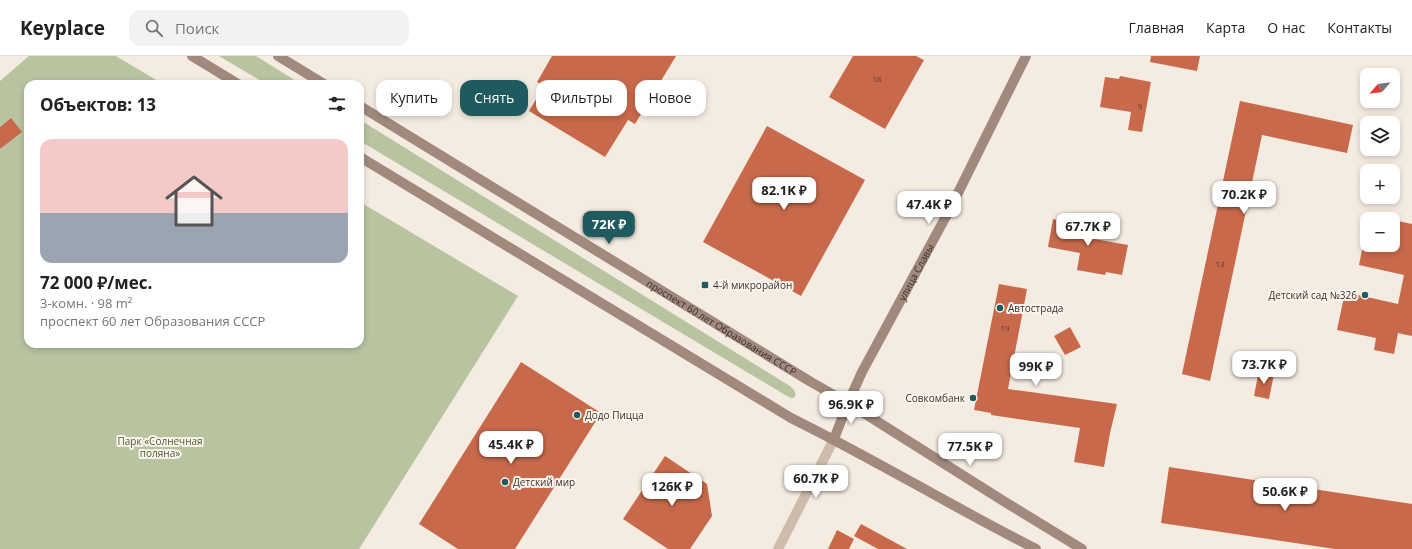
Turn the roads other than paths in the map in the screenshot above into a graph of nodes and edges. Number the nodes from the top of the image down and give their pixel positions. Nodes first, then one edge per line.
1 (192, 56) edge
2 (278, 56) edge
3 (1026, 56) edge
4 (231, 80) edge
5 (317, 80) edge
6 (364, 108) edge
7 (364, 159) edge
8 (848, 402) junction
9 (834, 439) junction
10 (778, 549) edge
11 (1036, 549) edge
12 (1082, 549) edge

1 - 4 main road
2 - 5 main road
3 - 8 main road, улица Славы
6 - 8 main road, проспект 60 лет Образования СССР
7 - 9 main road
8 - 9 main road, улица Славы
8 - 12 main road, проспект 60 лет Образования СССР
9 - 10 street
9 - 11 main road

